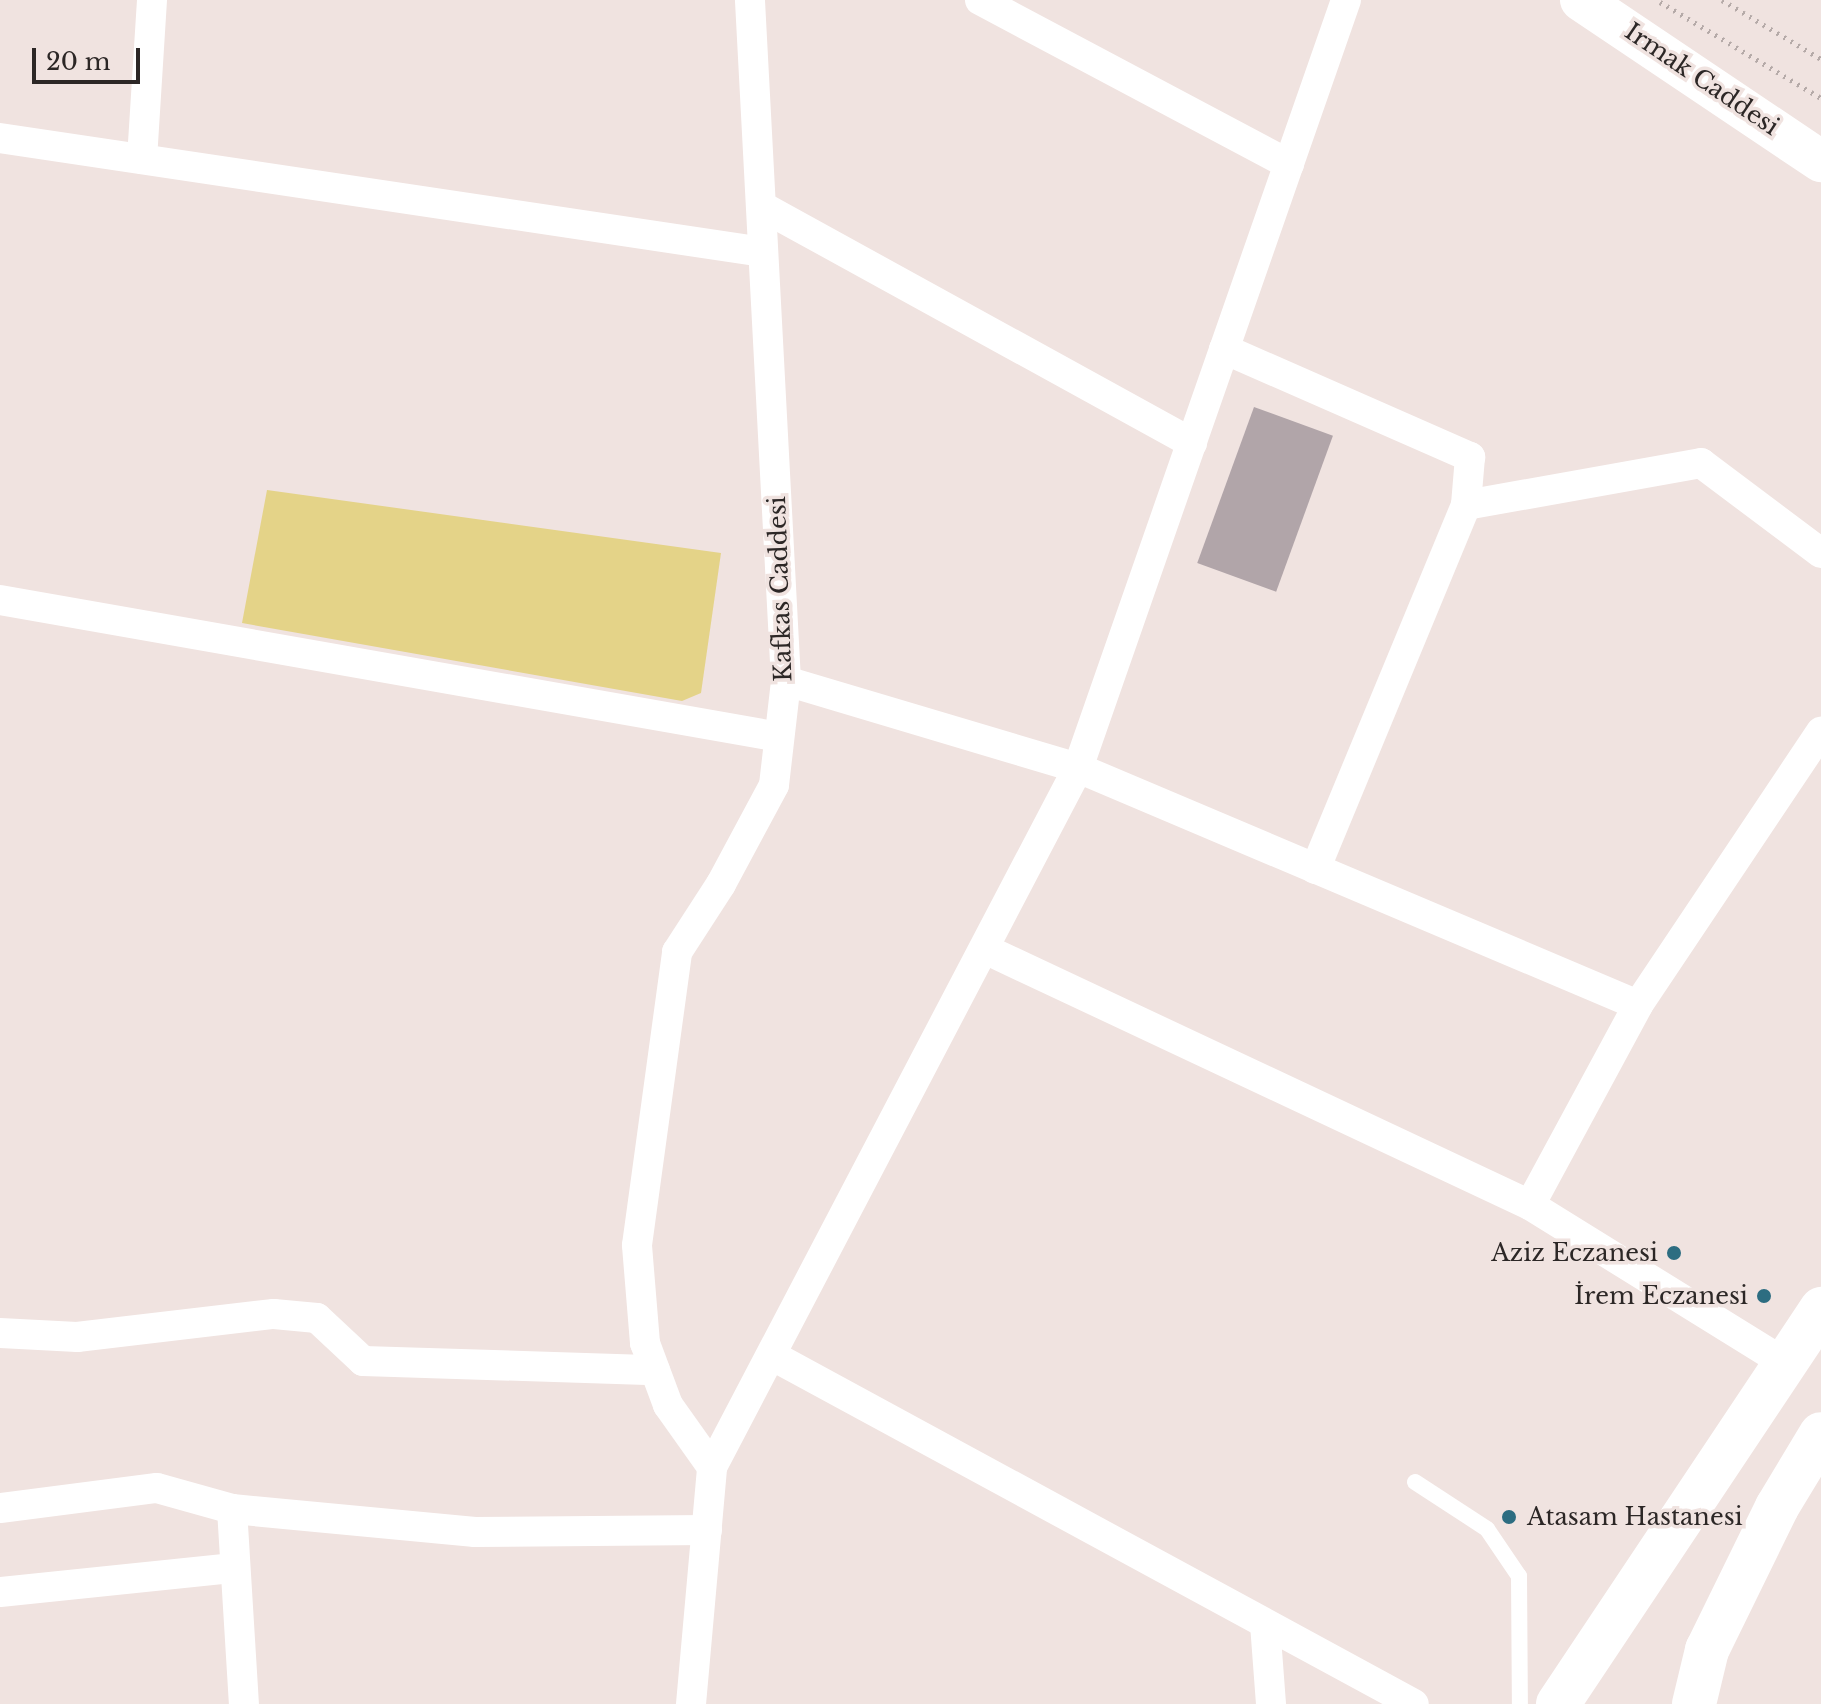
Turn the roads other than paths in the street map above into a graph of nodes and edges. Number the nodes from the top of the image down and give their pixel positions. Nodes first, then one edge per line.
1 (152, 0) edge
2 (750, 0) edge
3 (980, 0) edge
4 (1346, 0) edge
5 (1581, 0) edge
6 (0, 138) edge
7 (142, 159) junction
8 (1821, 161) edge
9 (1289, 164) junction
10 (761, 206) junction
11 (763, 252) junction
12 (1224, 349) junction
13 (1192, 443) junction
14 (1466, 505) junction
15 (1821, 553) edge
16 (0, 600) edge
17 (786, 681) junction
18 (1821, 732) edge
19 (779, 737) junction
20 (1078, 768) junction
21 (1315, 869) junction
22 (987, 950) junction
23 (1638, 1005) junction
24 (1530, 1205) junction
25 (1821, 1309) edge
26 (0, 1333) edge
27 (773, 1356) junction
28 (1786, 1364) junction
29 (655, 1370) junction
30 (1821, 1434) edge
31 (712, 1467) junction
32 (1415, 1482) dead end
33 (0, 1508) edge
34 (232, 1509) junction
35 (707, 1530) junction
36 (234, 1568) junction
37 (0, 1592) edge
38 (1265, 1624) junction
39 (244, 1704) edge
40 (691, 1704) edge
41 (1271, 1704) edge
42 (1414, 1704) edge
43 (1520, 1704) edge
44 (1558, 1704) edge
45 (1694, 1704) edge

1 - 7 street
2 - 10 street, Kafkas Caddesi
3 - 9 street
4 - 9 street
5 - 8 main road, Irmak Caddesi
6 - 7 street
7 - 11 street
9 - 12 street
10 - 11 street, Kafkas Caddesi
10 - 13 street
11 - 17 street, Kafkas Caddesi
12 - 13 street
12 - 14 street
13 - 20 street
14 - 15 street
14 - 21 street
16 - 19 street
17 - 19 street, Kafkas Caddesi
17 - 20 street
18 - 23 street
19 - 29 street, Kafkas Caddesi
20 - 21 street
20 - 22 street
21 - 23 street
22 - 24 street
22 - 27 street
23 - 24 street
24 - 28 street
25 - 28 main road
26 - 29 street
27 - 31 street
27 - 38 street
28 - 44 main road
29 - 31 street, Kafkas Caddesi
30 - 45 main road
31 - 35 street
32 - 43 lane
33 - 34 street
34 - 35 street
34 - 36 street
35 - 40 street
36 - 37 street
36 - 39 street
38 - 41 street
38 - 42 street

